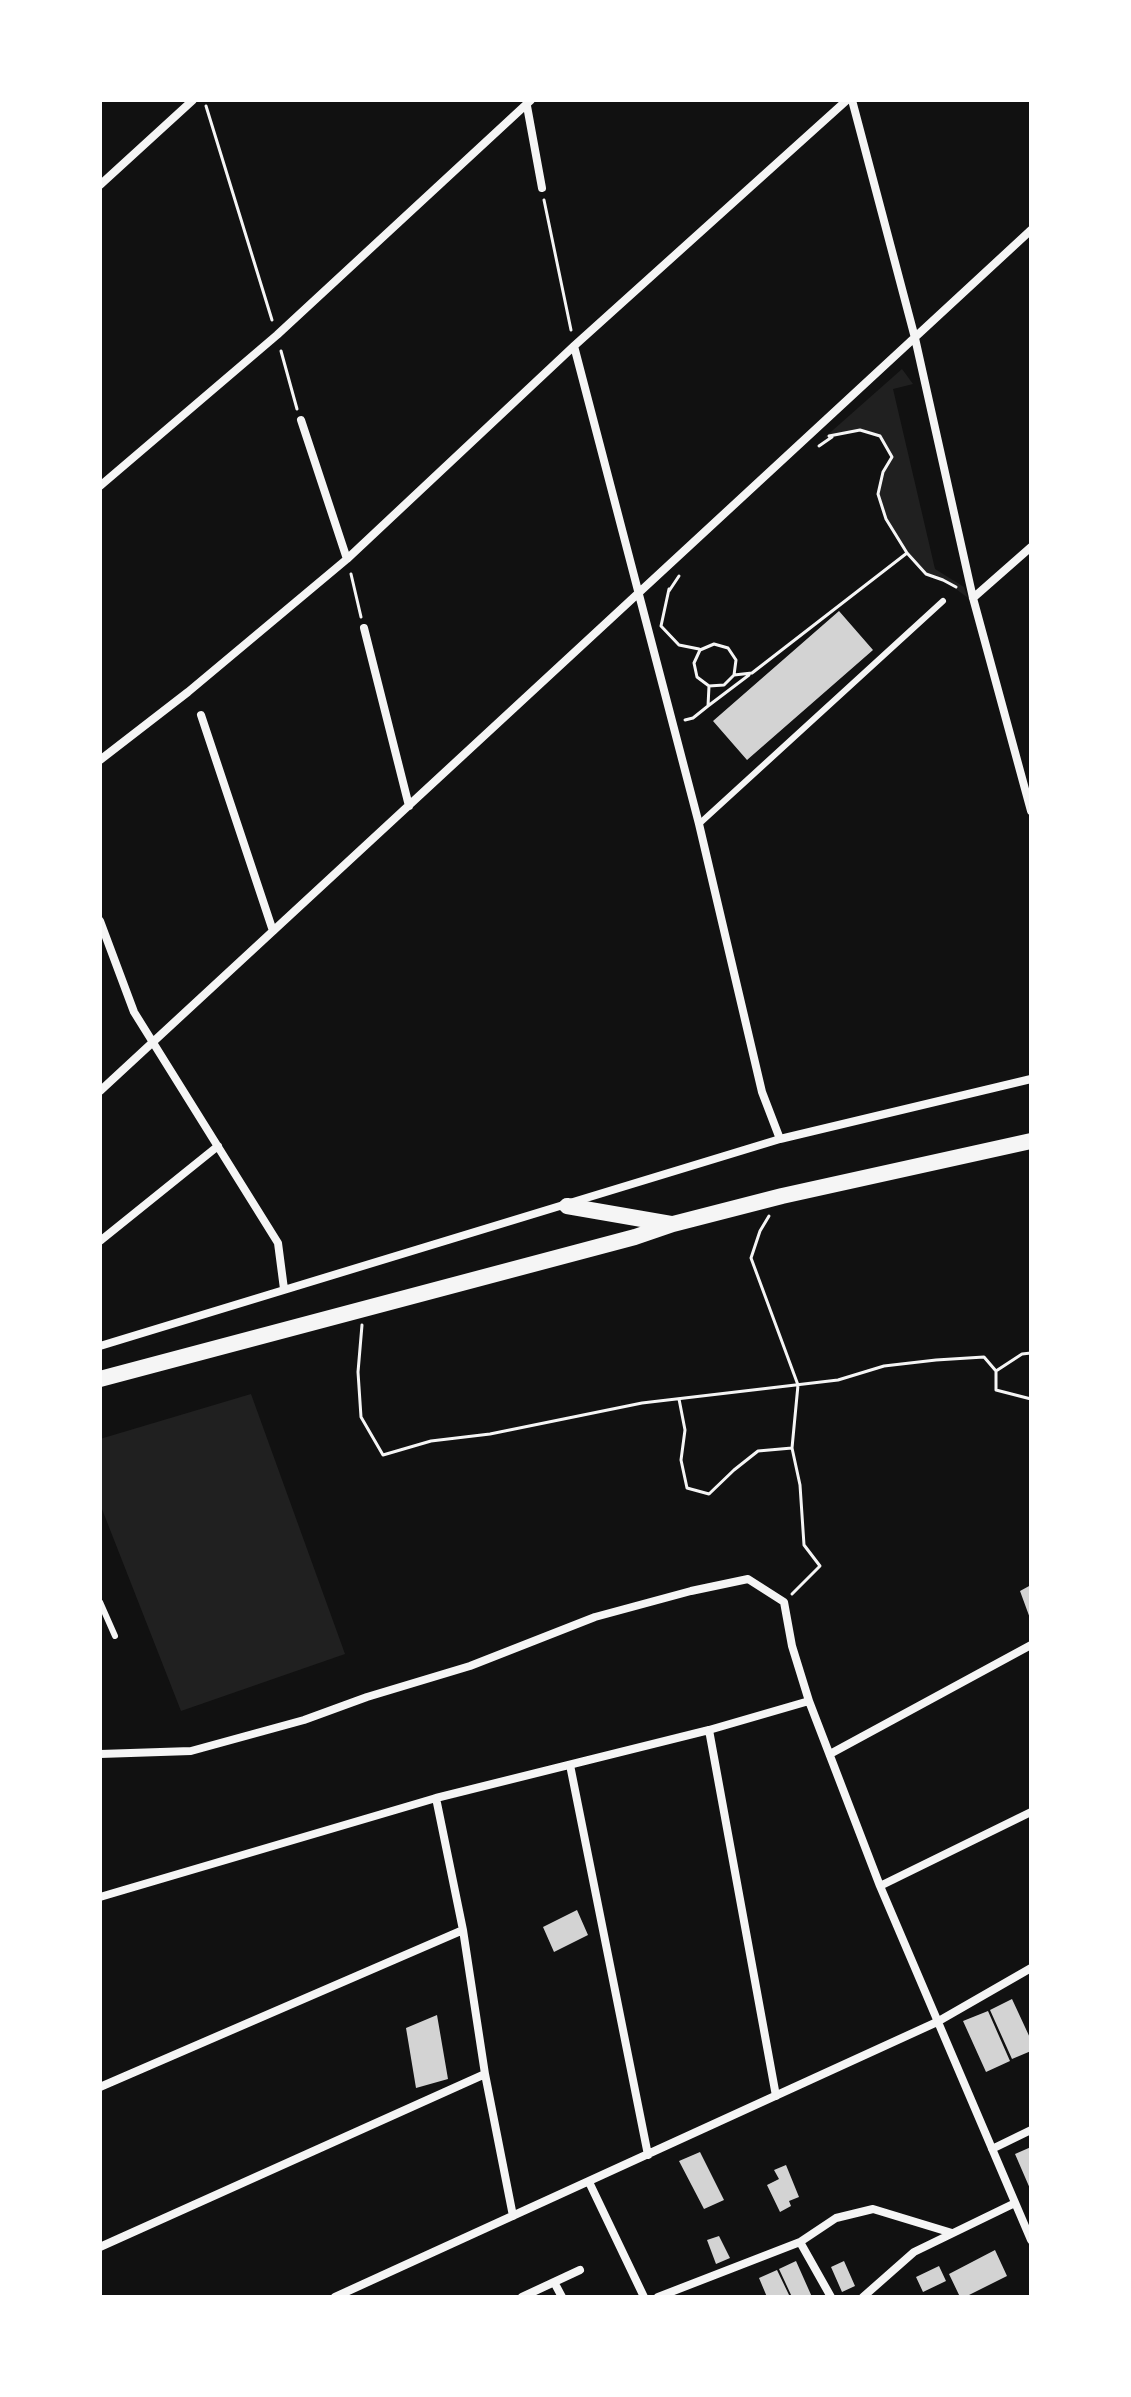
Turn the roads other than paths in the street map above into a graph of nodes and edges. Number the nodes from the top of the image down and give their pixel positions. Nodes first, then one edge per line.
1 (193, 100) edge
2 (849, 100) edge
3 (529, 103) edge
4 (100, 185) edge
5 (542, 188) road end
6 (1031, 230) edge
7 (915, 338) junction
8 (574, 346) junction
9 (301, 420) road end
10 (100, 486) edge
11 (1031, 547) edge
12 (347, 559) junction
13 (639, 593) junction
14 (973, 598) junction
15 (943, 601) dead end
16 (364, 628) road end
17 (201, 715) dead end
18 (100, 760) edge
19 (1031, 770) edge
20 (1022, 778) junction
21 (409, 806) junction
22 (1031, 811) edge
23 (699, 824) junction
24 (100, 921) edge
25 (273, 931) junction
26 (152, 1042) junction
27 (1031, 1079) edge
28 (100, 1091) edge
29 (780, 1139) junction
30 (1031, 1141) edge
31 (218, 1146) junction
32 (567, 1206) junction
33 (673, 1224) junction
34 (100, 1241) edge
35 (284, 1289) junction
36 (100, 1346) edge
37 (100, 1379) edge
38 (100, 1602) edge
39 (115, 1636) dead end
40 (1031, 1645) edge
41 (809, 1701) junction
42 (709, 1730) junction
43 (100, 1754) edge
44 (830, 1754) junction
45 (570, 1765) junction
46 (436, 1798) junction
47 (1031, 1812) edge
48 (880, 1886) junction
49 (100, 1897) edge
50 (463, 1930) junction
51 (1031, 1968) edge
52 (937, 2022) junction
53 (485, 2074) junction
54 (100, 2087) edge
55 (776, 2096) junction
56 (1031, 2130) edge
57 (992, 2149) junction
58 (648, 2155) junction
59 (589, 2182) junction
60 (1015, 2203) junction
61 (513, 2216) junction
62 (952, 2233) junction
63 (1031, 2240) edge
64 (800, 2242) junction
65 (100, 2247) edge
66 (580, 2270) dead end
67 (554, 2282) junction
68 (335, 2297) edge
69 (522, 2297) edge
70 (562, 2297) edge
71 (644, 2297) edge
72 (658, 2297) edge
73 (831, 2297) edge
74 (863, 2297) edge

1 - 4 street
2 - 7 street
2 - 8 street
3 - 5 street
3 - 10 street
6 - 7 street
7 - 13 street
7 - 14 street
8 - 12 street
8 - 13 street
9 - 12 street
11 - 14 street
12 - 18 street
13 - 21 street
13 - 23 street
14 - 20 street
15 - 23 lane
16 - 21 street
17 - 25 street
19 - 20 street
20 - 22 street
21 - 25 street
23 - 29 street
24 - 26 street
25 - 26 street
26 - 28 street
26 - 31 street
27 - 29 street
29 - 32 street
30 - 33 main road
31 - 34 street
31 - 35 street
32 - 33 main road
32 - 35 street
33 - 37 main road
35 - 36 street
38 - 39 lane
40 - 44 street
41 - 42 street
41 - 43 street
41 - 44 street
42 - 45 street
42 - 55 street
44 - 48 street
45 - 46 street
45 - 58 street
46 - 49 street
46 - 50 street
47 - 48 street
48 - 52 street
50 - 53 street
50 - 54 street
51 - 52 street
52 - 55 street
52 - 57 street
53 - 61 street
53 - 65 street
55 - 58 street
56 - 57 street
57 - 60 street
58 - 59 street
59 - 61 street
59 - 71 street
60 - 62 street
60 - 63 street
61 - 68 street
62 - 64 street
62 - 74 street
64 - 72 street
64 - 73 street
66 - 67 street
67 - 69 street
67 - 70 street

